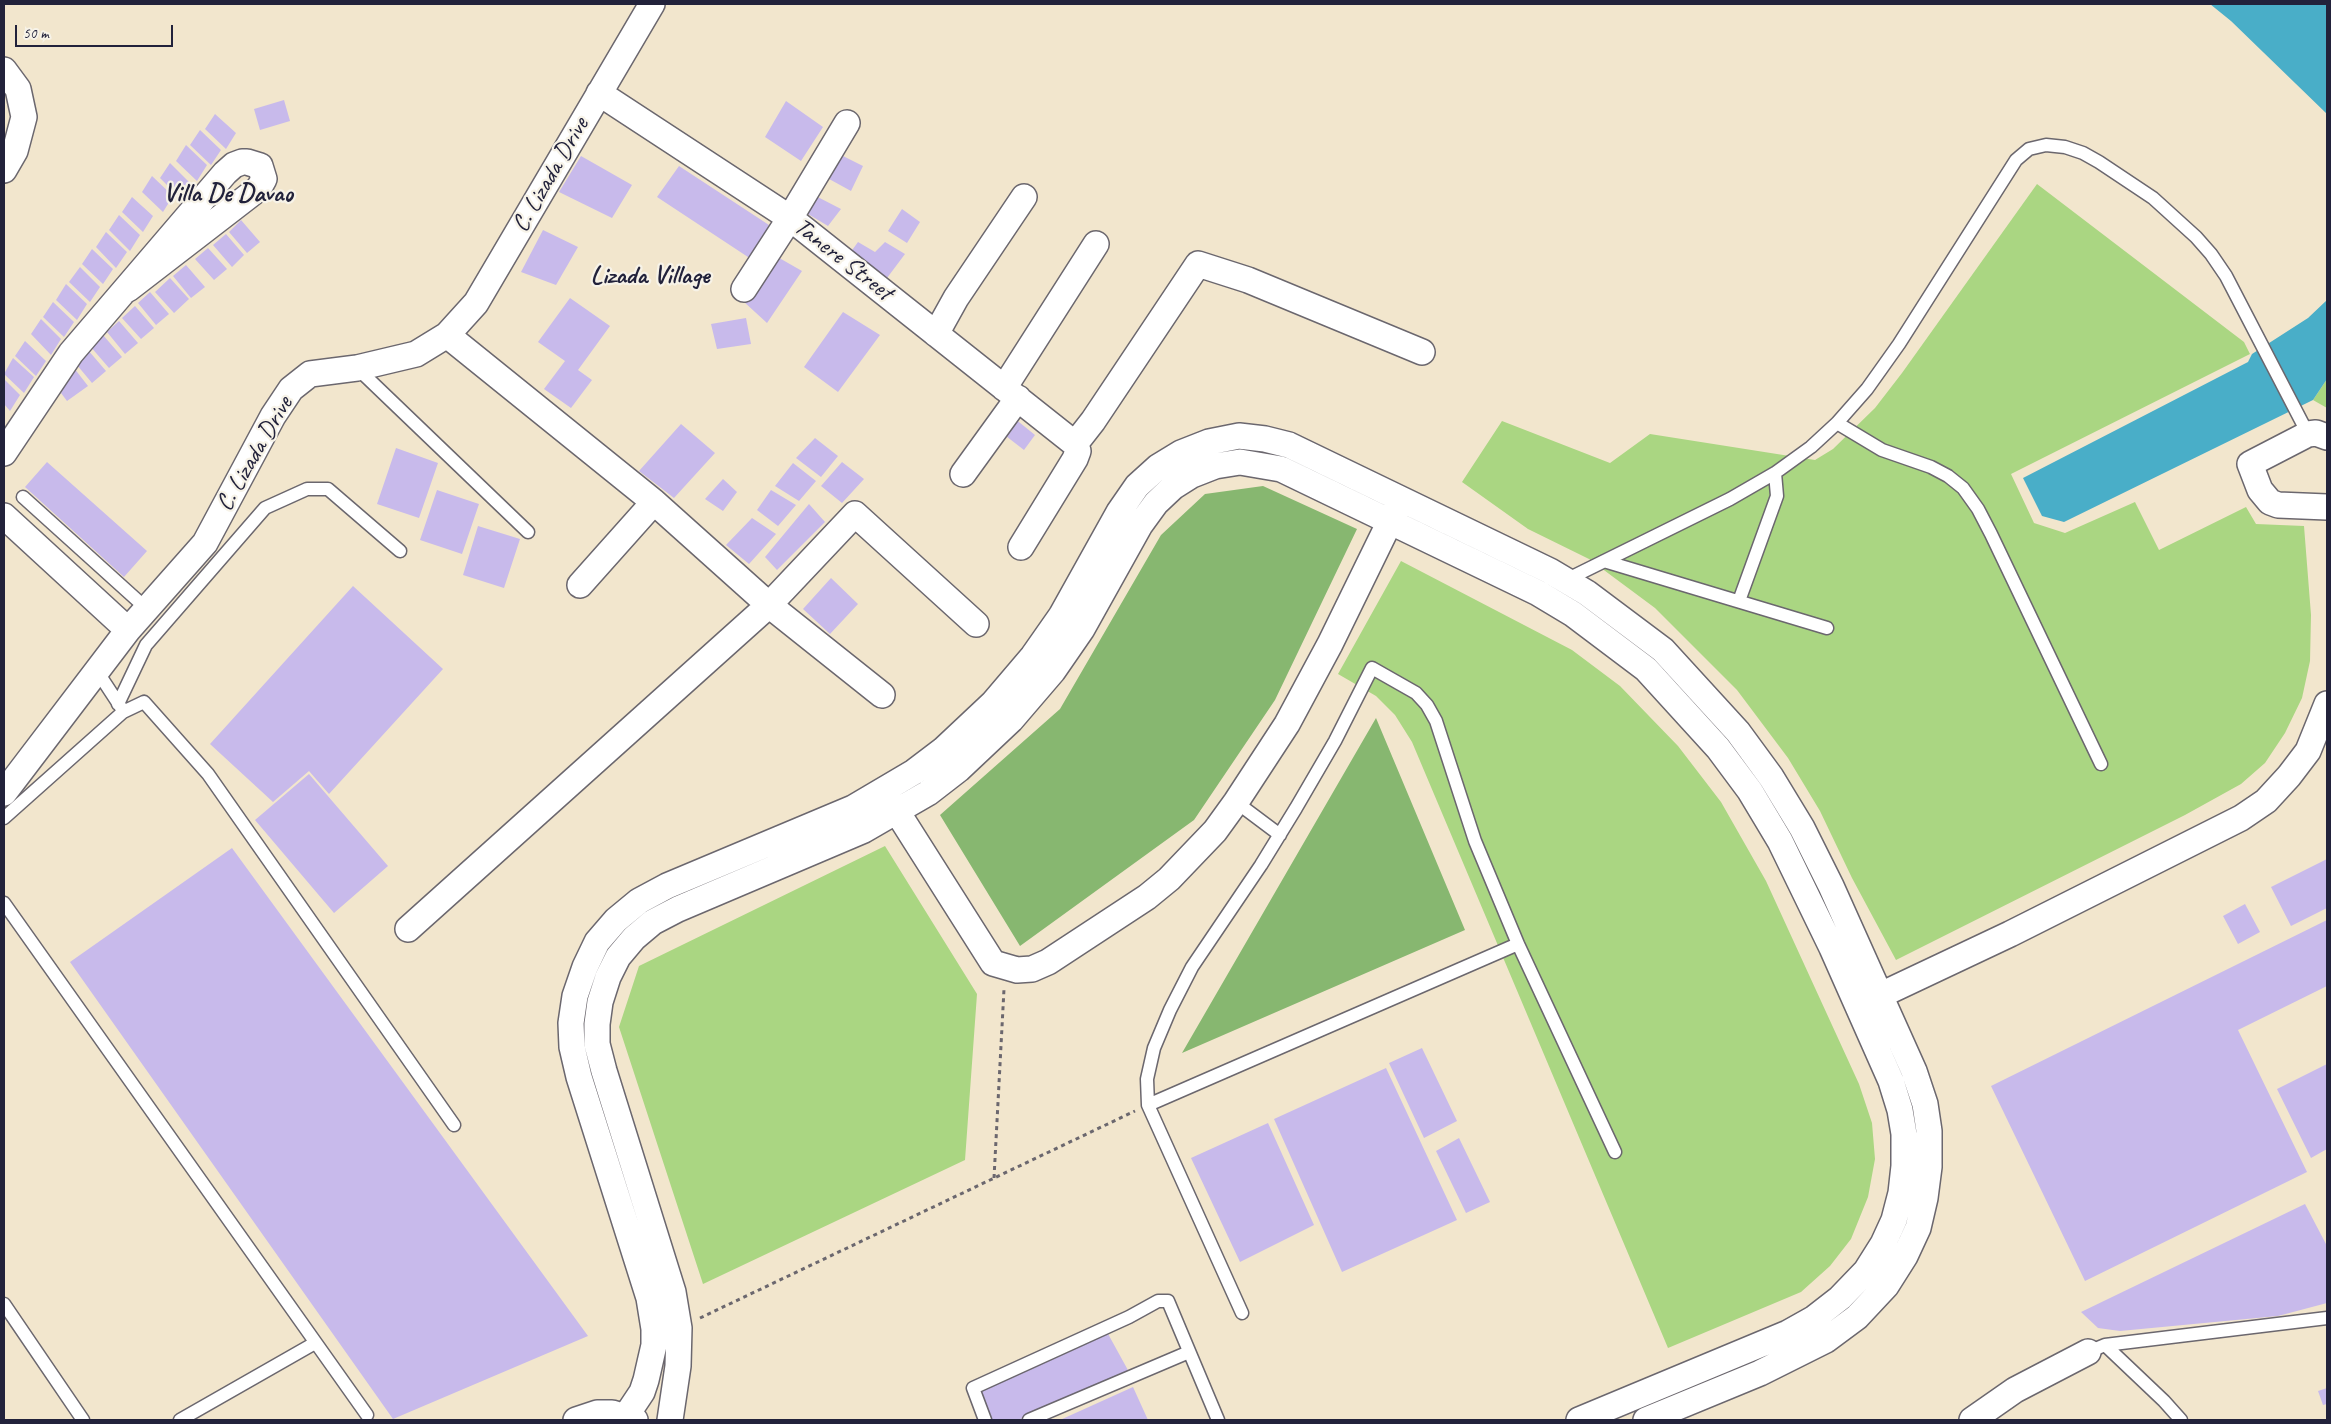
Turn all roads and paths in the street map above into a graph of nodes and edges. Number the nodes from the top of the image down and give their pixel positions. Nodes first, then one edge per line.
1 (652, 4) edge
2 (4, 70) edge
3 (599, 93) junction
4 (847, 123) dead end
5 (4, 170) edge
6 (1024, 197) dead end
7 (790, 218) junction
8 (1096, 244) dead end
9 (128, 289) junction
10 (744, 289) dead end
11 (936, 334) junction
12 (447, 335) junction
13 (1422, 352) dead end
14 (357, 368) junction
15 (1011, 393) junction
16 (1838, 423) junction
17 (2317, 436) edge
18 (1075, 444) junction
19 (4, 453) edge
20 (1776, 473) junction
21 (963, 474) dead end
22 (23, 497) dead end
23 (1401, 498) junction
24 (654, 502) junction
25 (2327, 507) edge
26 (4, 516) edge
27 (1390, 521) junction
28 (528, 532) dead end
29 (1021, 547) dead end
30 (400, 551) dead end
31 (1604, 561) junction
32 (1566, 580) junction
33 (580, 585) dead end
34 (1739, 601) junction
35 (769, 605) junction
36 (147, 609) junction
37 (976, 624) dead end
38 (1827, 628) dead end
39 (128, 630) junction
40 (97, 671) junction
41 (882, 695) dead end
42 (2327, 704) edge
43 (121, 708) junction
44 (2101, 764) dead end
45 (884, 790) junction
46 (4, 793) edge
47 (1236, 802) junction
48 (897, 812) junction
49 (4, 818) edge
50 (809, 827) junction
51 (1280, 835) junction
52 (818, 850) junction
53 (4, 904) edge
54 (408, 929) dead end
55 (1518, 944) junction
56 (1005, 968) junction
57 (1880, 995) junction
58 (1858, 1006) junction
59 (1148, 1105) junction
60 (454, 1125) dead end
61 (1614, 1152) dead end
62 (994, 1178) junction
63 (4, 1304) edge
64 (1242, 1313) dead end
65 (2327, 1318) edge
66 (679, 1328) junction
67 (315, 1343) junction
68 (2096, 1349) junction
69 (1189, 1352) junction
70 (367, 1415) dead end
71 (631, 1418) edge
72 (83, 1420) edge
73 (180, 1420) edge
74 (576, 1420) edge
75 (670, 1420) edge
76 (985, 1420) edge
77 (1029, 1420) edge
78 (1218, 1420) edge
79 (1579, 1420) edge
80 (1646, 1420) edge
81 (1972, 1420) edge
82 (2181, 1420) edge

1 - 3 street, C. Lizada Drive
2 - 5 street
3 - 7 street, Tanere Street
3 - 12 street, C. Lizada Drive
4 - 7 street
6 - 11 street
7 - 10 street
7 - 11 street, Tanere Street
8 - 15 street
9 - 9 street
9 - 19 street
11 - 15 street, Tanere Street
12 - 14 street, C. Lizada Drive
12 - 24 street
13 - 18 street
14 - 28 lane
14 - 36 street, C. Lizada Drive
15 - 18 street, Tanere Street
15 - 21 street
16 - 17 lane
16 - 20 lane
16 - 44 lane
17 - 25 street
18 - 29 street
20 - 31 lane
20 - 34 lane
22 - 36 lane
23 - 27 street
23 - 32 street
23 - 45 street
24 - 33 street
24 - 35 street
26 - 39 street
27 - 47 street
27 - 48 street
27 - 58 street
30 - 43 lane
31 - 32 lane
31 - 34 lane
32 - 57 street
34 - 38 lane
35 - 37 street
35 - 41 street
35 - 54 street
36 - 39 street, C. Lizada Drive
39 - 40 street, C. Lizada Drive
40 - 43 lane
40 - 46 street, C. Lizada Drive
42 - 57 street
43 - 49 lane
43 - 60 lane
45 - 48 street
45 - 50 street
47 - 51 lane
47 - 56 street
48 - 52 street
48 - 56 street
50 - 52 street
50 - 71 street
51 - 55 lane
51 - 59 lane
52 - 66 street
53 - 67 lane
55 - 59 lane
55 - 61 lane
56 - 62 path
57 - 58 street
57 - 80 street
58 - 79 street
59 - 62 path
59 - 64 lane
62 - 66 path
63 - 72 lane
65 - 68 lane
66 - 75 street
67 - 70 lane
67 - 73 lane
68 - 81 street
68 - 82 lane
69 - 76 lane
69 - 77 lane
69 - 78 lane
71 - 74 street

